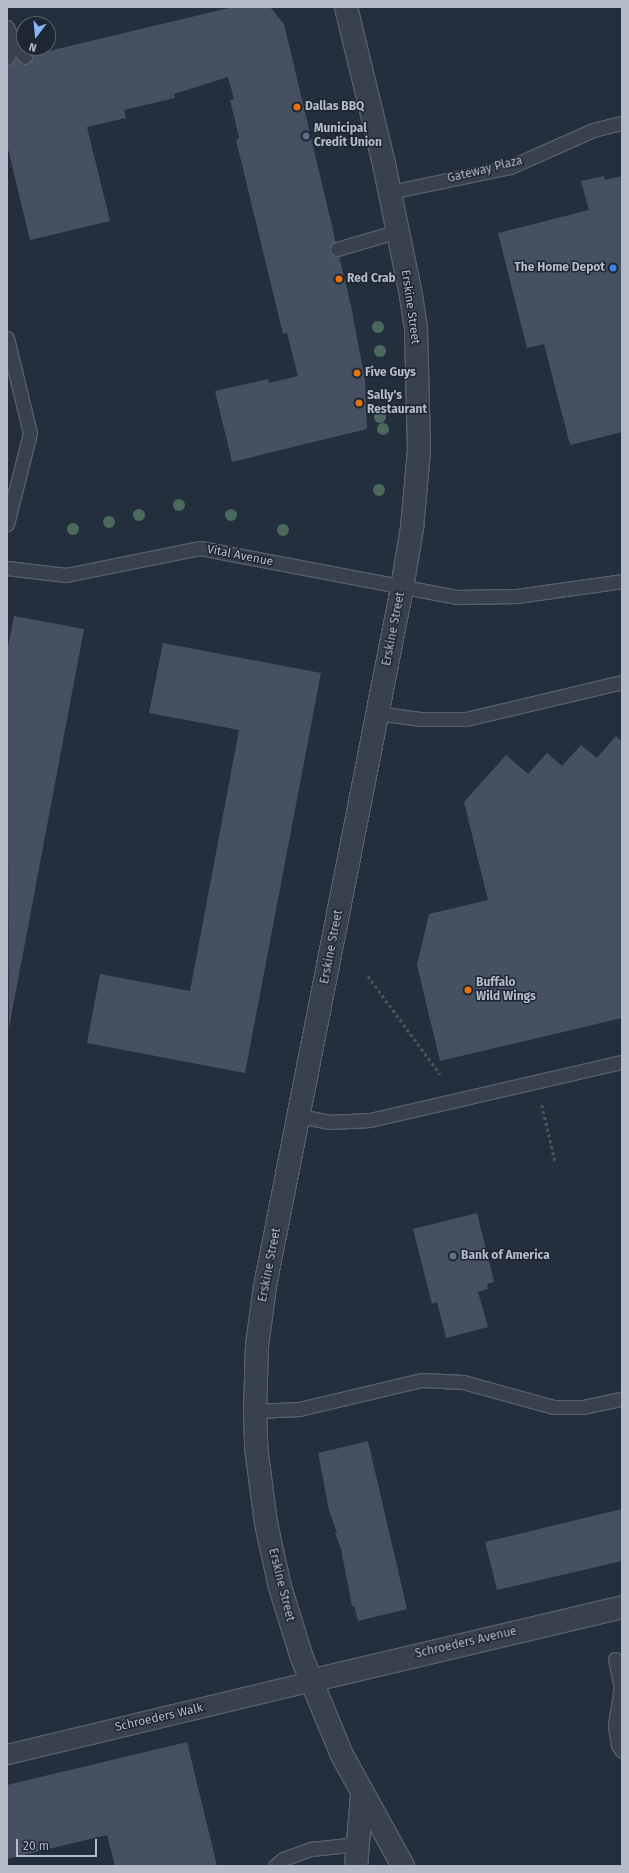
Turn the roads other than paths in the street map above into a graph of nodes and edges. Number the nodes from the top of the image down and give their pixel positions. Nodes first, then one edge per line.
1 (346, 7) edge
2 (7, 27) edge
3 (13, 42) junction
4 (25, 57) dead end
5 (7, 58) edge
6 (622, 123) edge
7 (390, 192) junction
8 (398, 231) junction
9 (337, 248) dead end
10 (7, 338) edge
11 (7, 524) edge
12 (7, 568) edge
13 (622, 581) edge
14 (402, 588) junction
15 (622, 682) edge
16 (377, 713) junction
17 (622, 1062) edge
18 (299, 1116) junction
19 (622, 1399) edge
20 (255, 1411) junction
21 (622, 1607) edge
22 (615, 1659) dead end
23 (310, 1681) junction
24 (622, 1751) edge
25 (7, 1754) edge
26 (362, 1796) junction
27 (358, 1844) junction
28 (275, 1866) edge
29 (356, 1866) edge
30 (403, 1866) edge

1 - 7 street, Erskine Street
2 - 3 lane
3 - 4 lane
3 - 5 lane
6 - 7 lane, Gateway Plaza
7 - 8 street, Erskine Street
8 - 9 lane
8 - 14 street, Erskine Street
10 - 11 lane
12 - 14 lane, Vital Avenue
13 - 14 lane, Vital Avenue
14 - 16 street, Erskine Street
15 - 16 lane
16 - 18 street, Erskine Street
17 - 18 lane
18 - 20 street, Erskine Street
19 - 20 lane
20 - 23 street, Erskine Street
21 - 23 street, Schroeders Avenue
22 - 24 lane
23 - 25 street, Schroeders Walk
23 - 26 street, Erskine Street
26 - 27 street
26 - 30 street, Erskine Street
27 - 28 lane
27 - 29 street

